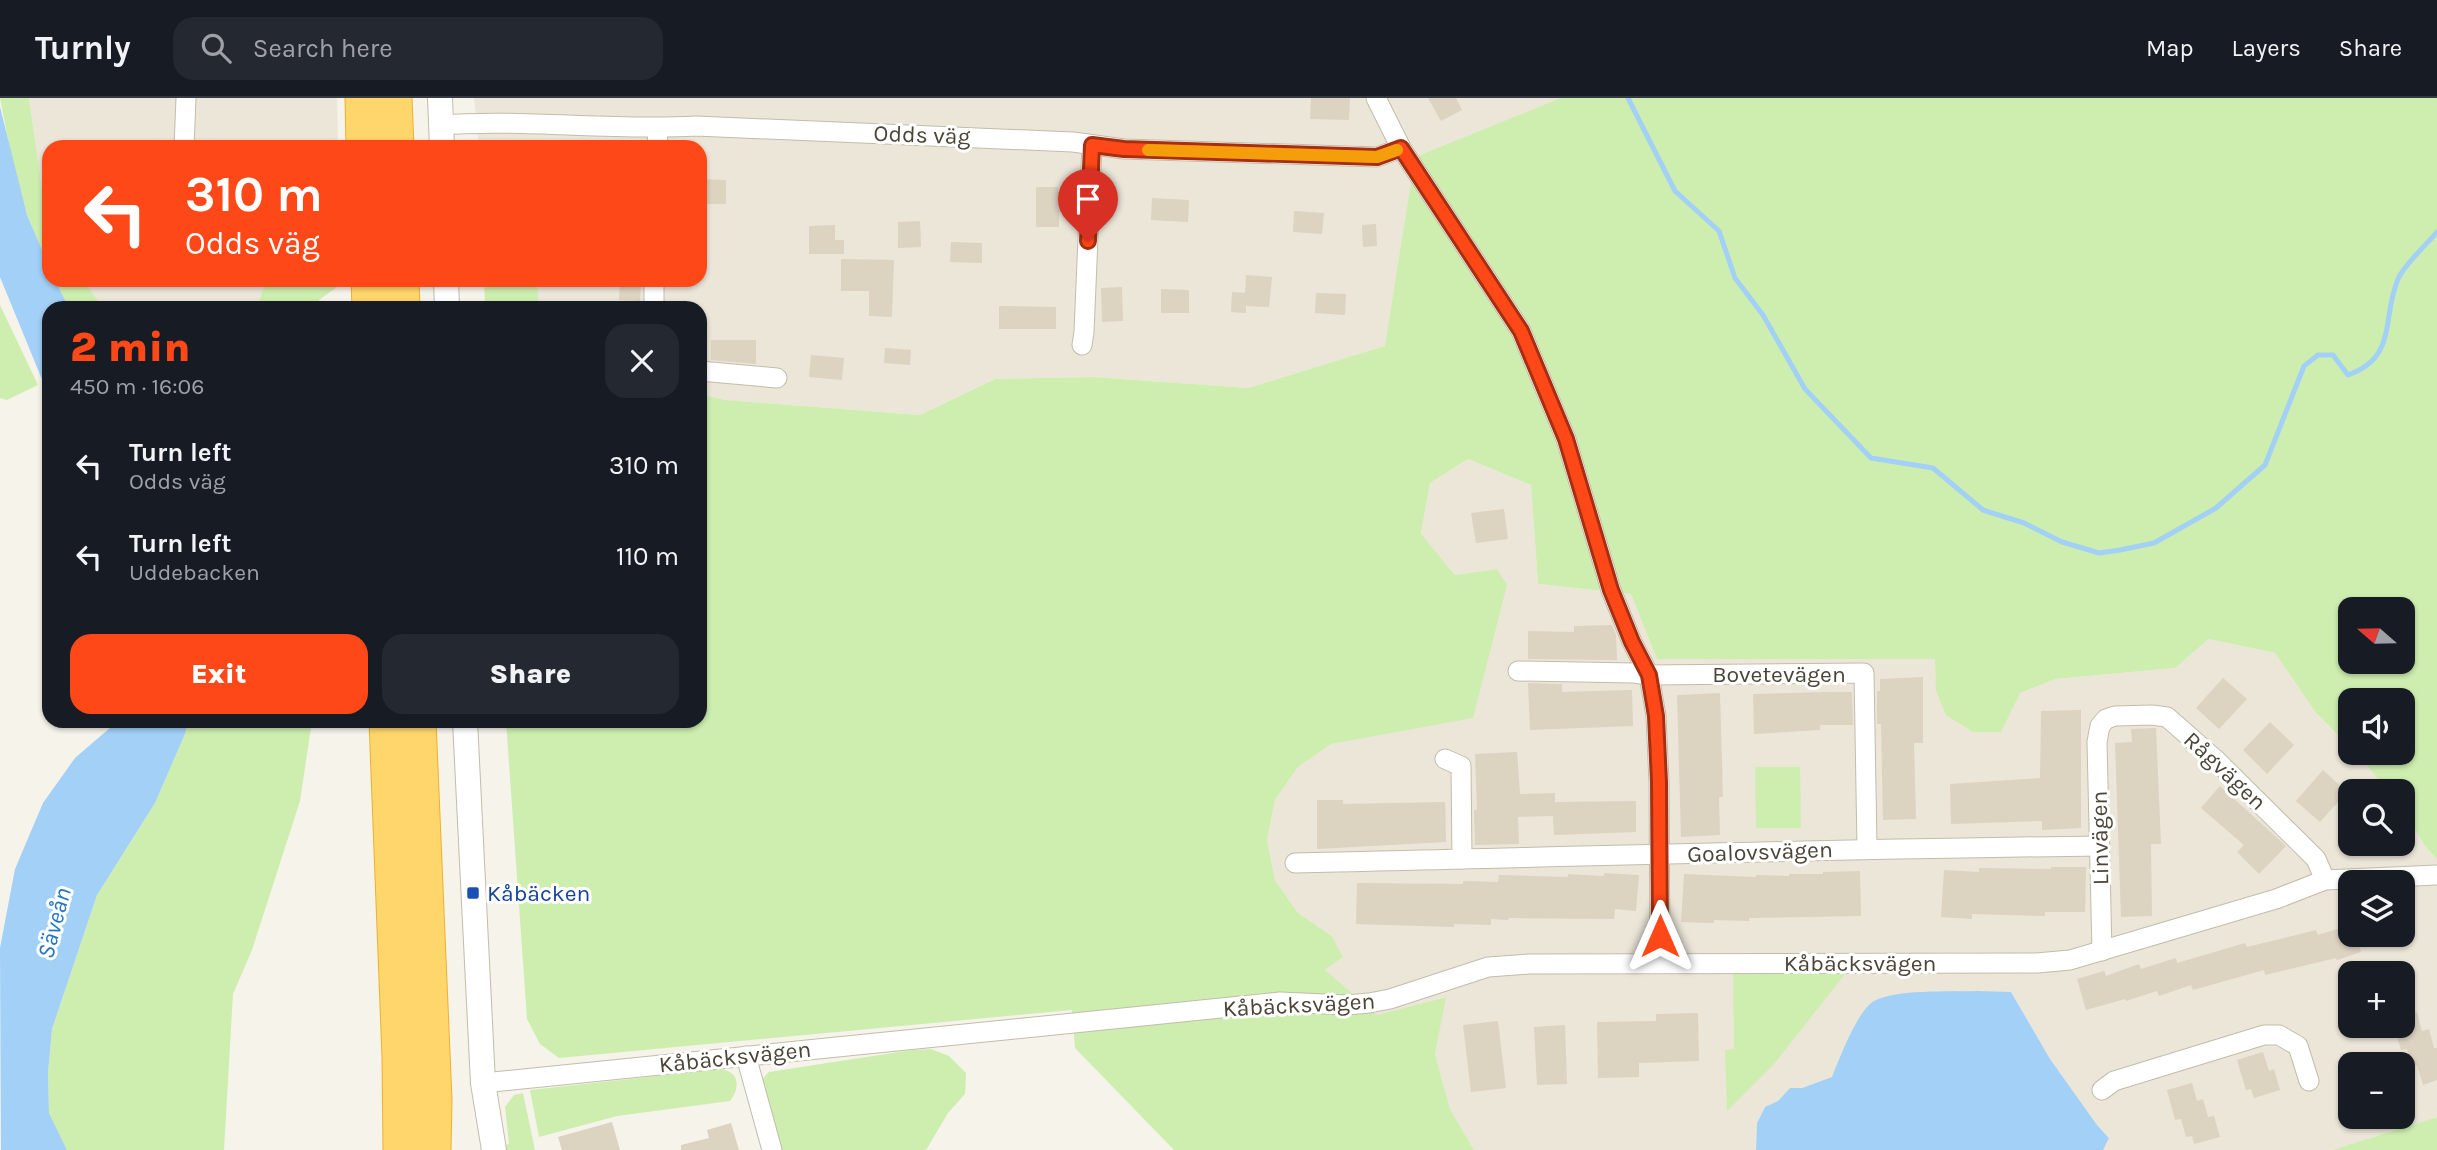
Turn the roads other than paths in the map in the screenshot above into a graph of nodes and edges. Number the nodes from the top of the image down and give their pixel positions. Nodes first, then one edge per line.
1 (186, 98) edge
2 (363, 98) edge
3 (394, 98) edge
4 (440, 98) edge
5 (1376, 98) edge
6 (442, 136) edge
7 (658, 137) edge
8 (184, 140) edge
9 (364, 140) edge
10 (396, 140) edge
11 (1092, 145) junction
12 (1401, 148) junction
13 (1082, 345) dead end
14 (707, 372) edge
15 (777, 378) dead end
16 (1518, 671) dead end
17 (1649, 675) junction
18 (2100, 726) joint
19 (387, 728) edge
20 (418, 728) edge
21 (465, 728) edge
22 (1445, 760) dead end
23 (2100, 846) junction
24 (1867, 848) junction
25 (1661, 854) junction
26 (1462, 859) junction
27 (1295, 863) dead end
28 (2437, 874) edge
29 (2325, 880) junction
30 (2102, 951) junction
31 (1660, 963) junction
32 (746, 1056) junction
33 (2309, 1081) dead end
34 (483, 1083) junction
35 (2102, 1090) dead end
36 (401, 1150) edge
37 (433, 1150) edge
38 (494, 1150) edge
39 (772, 1150) edge

1 - 8 street
2 - 9 highway
3 - 10 highway
4 - 6 street
5 - 12 street
6 - 7 street, Odds väg
7 - 11 street, Odds väg
11 - 12 street, Odds väg
11 - 13 street
12 - 17 street
14 - 15 street
16 - 17 street, Bovetevägen
17 - 24 street, Bovetevägen
17 - 25 street
18 - 23 street, Linvägen
18 - 29 street, Rågvägen
19 - 36 highway
20 - 37 highway
21 - 34 street
22 - 26 street
23 - 24 street, Goalovsvägen
23 - 30 street, Linvägen
24 - 25 street, Goalovsvägen
25 - 26 street, Goalovsvägen
25 - 31 street
26 - 27 street, Goalovsvägen
28 - 29 street, Kåbäcksvägen
29 - 30 street, Kåbäcksvägen
30 - 31 street, Kåbäcksvägen
31 - 32 street, Kåbäcksvägen
32 - 34 street, Kåbäcksvägen
32 - 39 street
33 - 35 street
34 - 38 street

